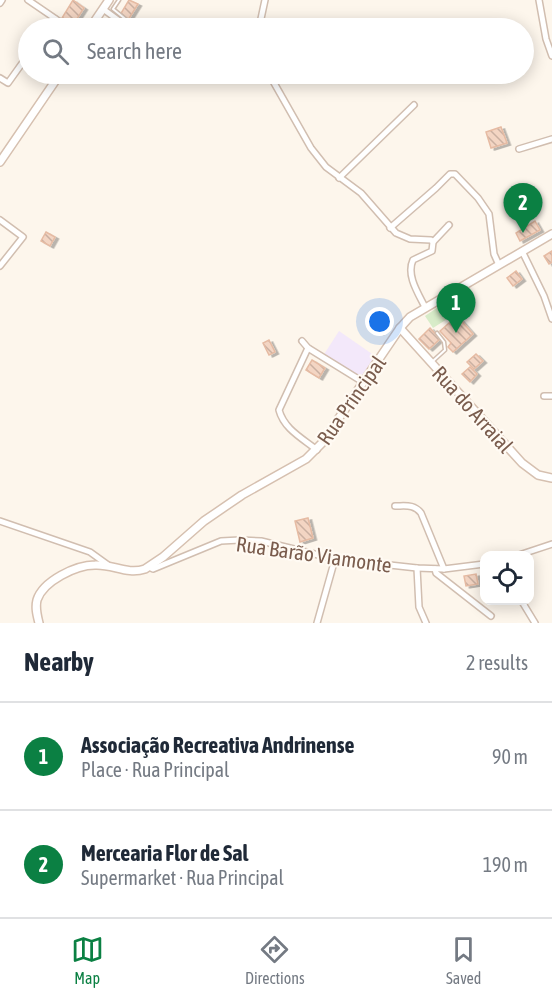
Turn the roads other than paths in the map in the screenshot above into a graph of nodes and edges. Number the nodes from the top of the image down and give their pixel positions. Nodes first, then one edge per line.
1 (29, 0) edge
2 (109, 0) edge
3 (266, 0) edge
4 (539, 0) edge
5 (117, 1) edge
6 (103, 9) junction
7 (54, 18) edge
8 (97, 18) edge
9 (117, 18) edge
10 (121, 18) edge
11 (262, 18) edge
12 (552, 56) edge
13 (18, 69) edge
14 (0, 78) edge
15 (53, 84) edge
16 (275, 84) edge
17 (414, 105) dead end
18 (552, 139) edge
19 (519, 148) dead end
20 (3, 152) edge
21 (0, 162) edge
22 (339, 178) junction
23 (0, 220) edge
24 (449, 225) dead end
25 (390, 228) junction
26 (552, 234) edge
27 (433, 242) junction
28 (522, 251) junction
29 (499, 265) junction
30 (0, 266) edge
31 (425, 307) junction
32 (552, 319) edge
33 (400, 328) junction
34 (437, 333) dead end
35 (302, 341) dead end
36 (308, 348) junction
37 (431, 363) junction
38 (363, 382) junction
39 (544, 396) dead end
40 (552, 396) edge
41 (317, 450) junction
42 (552, 478) edge
43 (395, 506) dead end
44 (0, 521) edge
45 (552, 544) edge
46 (529, 551) edge
47 (335, 560) junction
48 (480, 564) edge
49 (109, 566) junction
50 (149, 567) junction
51 (417, 568) junction
52 (435, 569) junction
53 (444, 569) junction
54 (524, 605) edge
55 (491, 616) dead end
56 (39, 623) edge
57 (317, 623) edge
58 (426, 623) edge
59 (535, 623) edge

1 - 7 street
2 - 6 main road
3 - 11 street
4 - 12 street
5 - 10 lane
6 - 8 main road
6 - 9 street
13 - 14 street
15 - 20 main road
16 - 22 street
17 - 22 street
18 - 19 street
20 - 21 main road
22 - 25 street
23 - 30 street
24 - 27 street
25 - 27 street
25 - 29 street
26 - 28 main road, Rua Principal
27 - 31 street
28 - 29 main road, Rua Principal
28 - 32 street
29 - 31 main road, Rua Principal
31 - 33 main road, Rua Principal
33 - 37 main road, Rua do Arraial
33 - 38 main road, Rua Principal
34 - 37 lane
35 - 36 street
36 - 38 street
36 - 41 street
37 - 42 main road, Rua do Arraial
38 - 41 main road, Rua Principal
39 - 40 street
41 - 50 main road, Rua Principal
43 - 53 street
44 - 49 street
45 - 46 street
47 - 50 street, Rua Barão Viamonte
47 - 51 street, Rua Barão Viamonte
47 - 57 street
48 - 53 street, Rua Barão Viamonte
49 - 50 main road
49 - 56 main road
51 - 52 street, Rua Barão Viamonte
51 - 58 street
52 - 53 street, Rua Barão Viamonte
52 - 55 street
54 - 59 street

